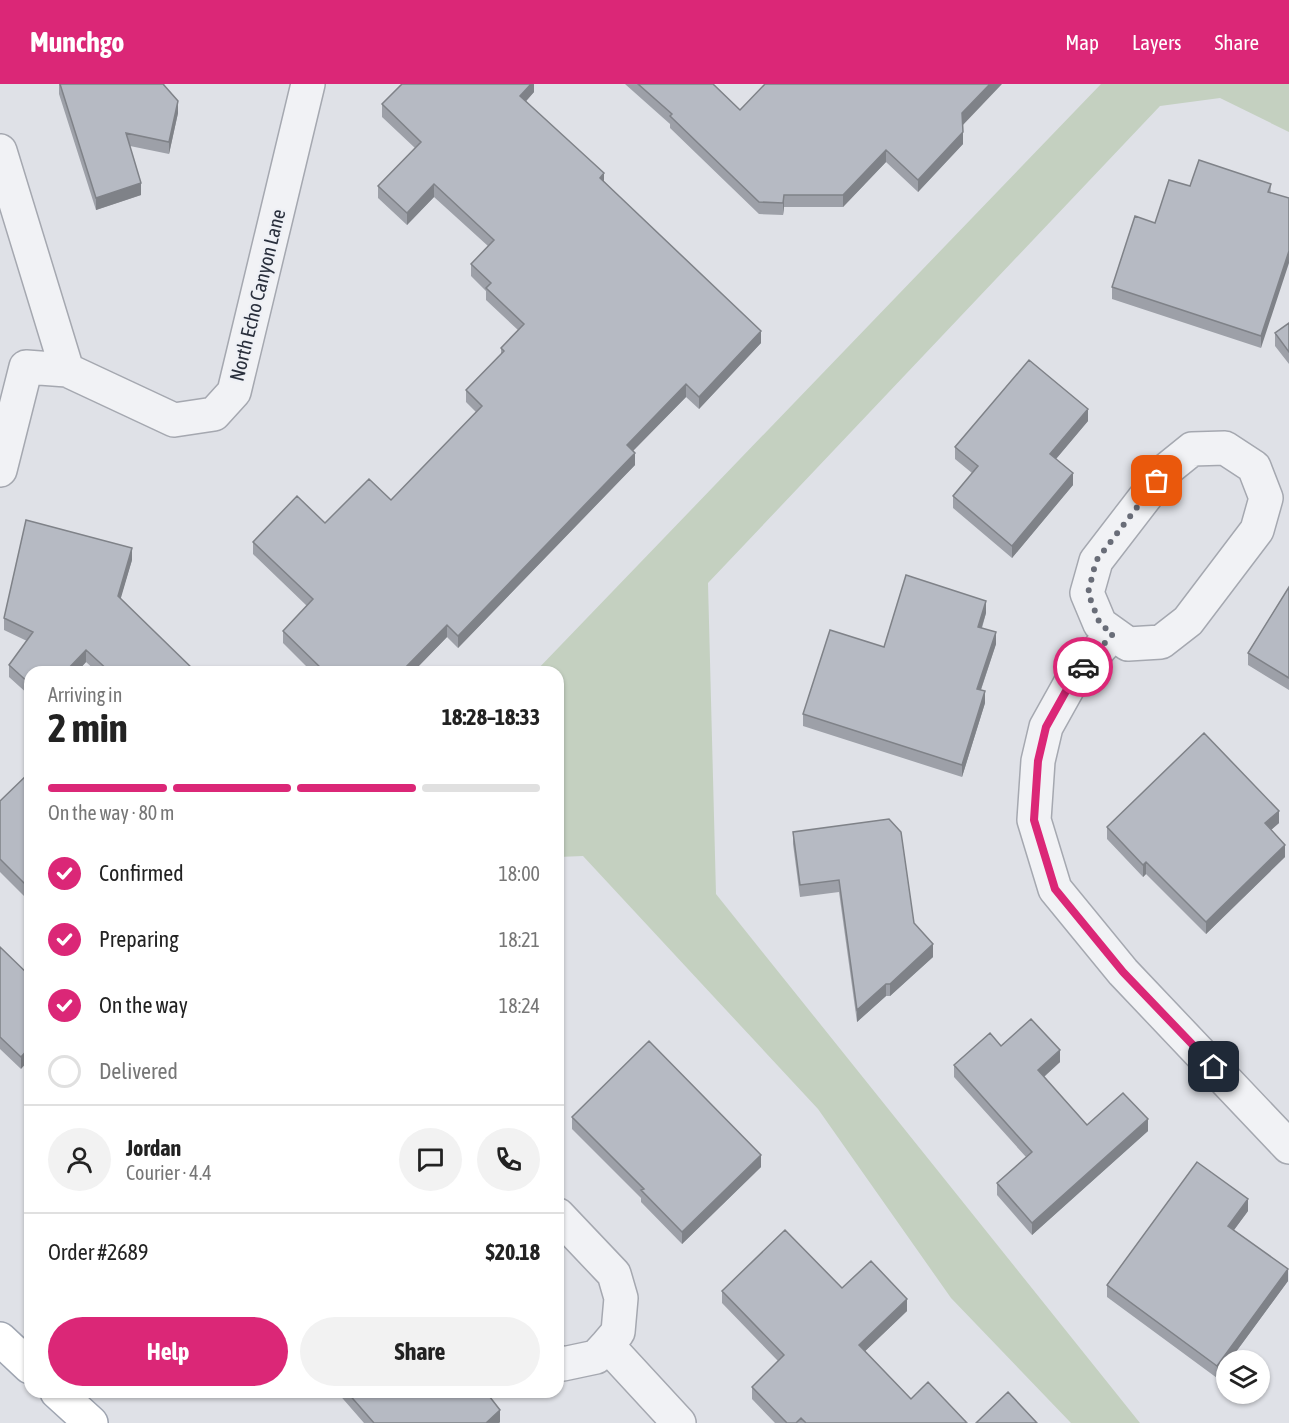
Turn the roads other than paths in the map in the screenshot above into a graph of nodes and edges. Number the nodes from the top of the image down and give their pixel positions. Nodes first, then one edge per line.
1 (308, 84) edge
2 (0, 151) edge
3 (67, 370) junction
4 (0, 470) edge
5 (1113, 634) junction
6 (1289, 1147) edge
7 (564, 1221) edge
8 (0, 1339) edge
9 (607, 1345) junction
10 (24, 1361) edge
11 (564, 1364) edge
12 (64, 1398) edge
13 (91, 1423) edge
14 (679, 1423) edge

1 - 3 street, North Echo Canyon Lane
2 - 3 street
3 - 4 street, North Echo Canyon Lane
5 - 5 street
5 - 6 street
7 - 9 street
8 - 10 main road
9 - 11 street
9 - 14 street
12 - 13 main road

